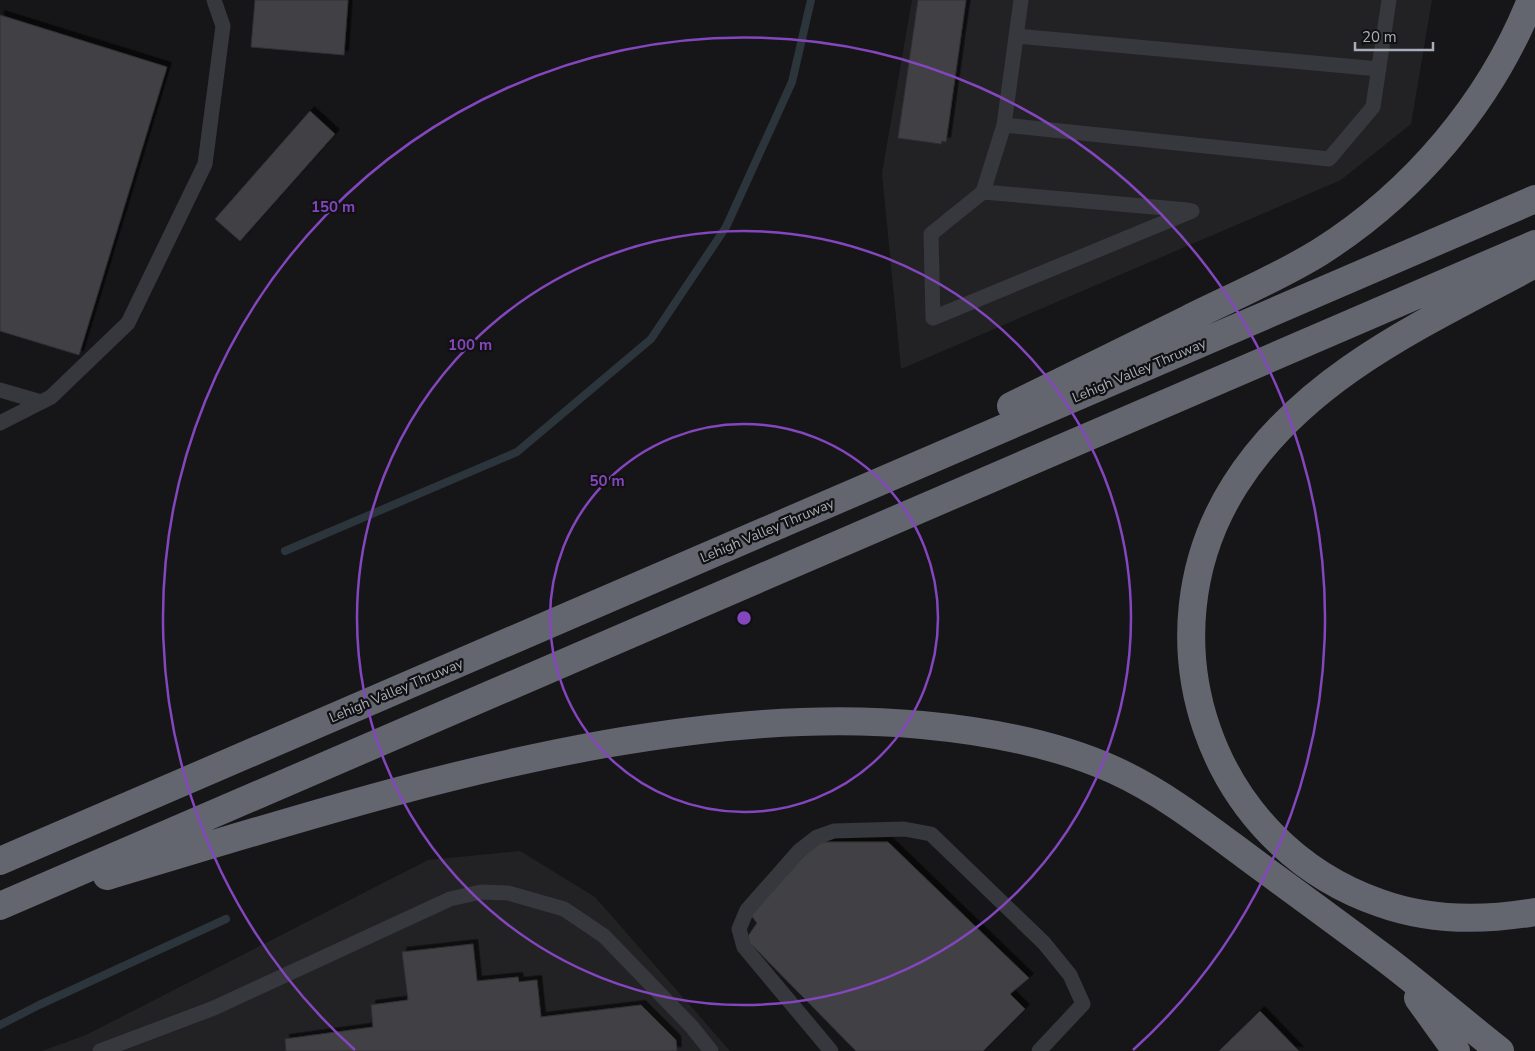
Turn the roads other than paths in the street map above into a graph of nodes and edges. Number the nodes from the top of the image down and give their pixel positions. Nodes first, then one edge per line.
1 (214, 0) edge
2 (1020, 0) edge
3 (1389, 0) edge
4 (1530, 0) edge
5 (1016, 36) junction
6 (1379, 69) junction
7 (1004, 125) junction
8 (984, 192) junction
9 (1535, 199) edge
10 (1535, 244) edge
11 (1535, 264) edge
12 (0, 390) edge
13 (41, 402) junction
14 (0, 423) edge
15 (705, 557) junction
16 (0, 861) edge
17 (0, 907) edge
18 (1535, 912) edge
19 (1389, 962) junction
20 (100, 1051) edge
21 (711, 1051) edge
22 (831, 1051) edge
23 (1039, 1051) edge
24 (1456, 1051) edge
25 (1500, 1051) edge

1 - 13 lane
2 - 5 lane
3 - 6 lane
4 - 15 highway
5 - 6 lane
5 - 7 lane
6 - 7 lane
7 - 8 lane
8 - 8 lane
9 - 15 highway, Lehigh Valley Thruway
10 - 17 highway
11 - 18 highway
12 - 13 lane
13 - 14 lane
15 - 16 highway, Lehigh Valley Thruway
17 - 19 highway
19 - 24 highway
19 - 25 highway
20 - 21 lane
22 - 23 lane

